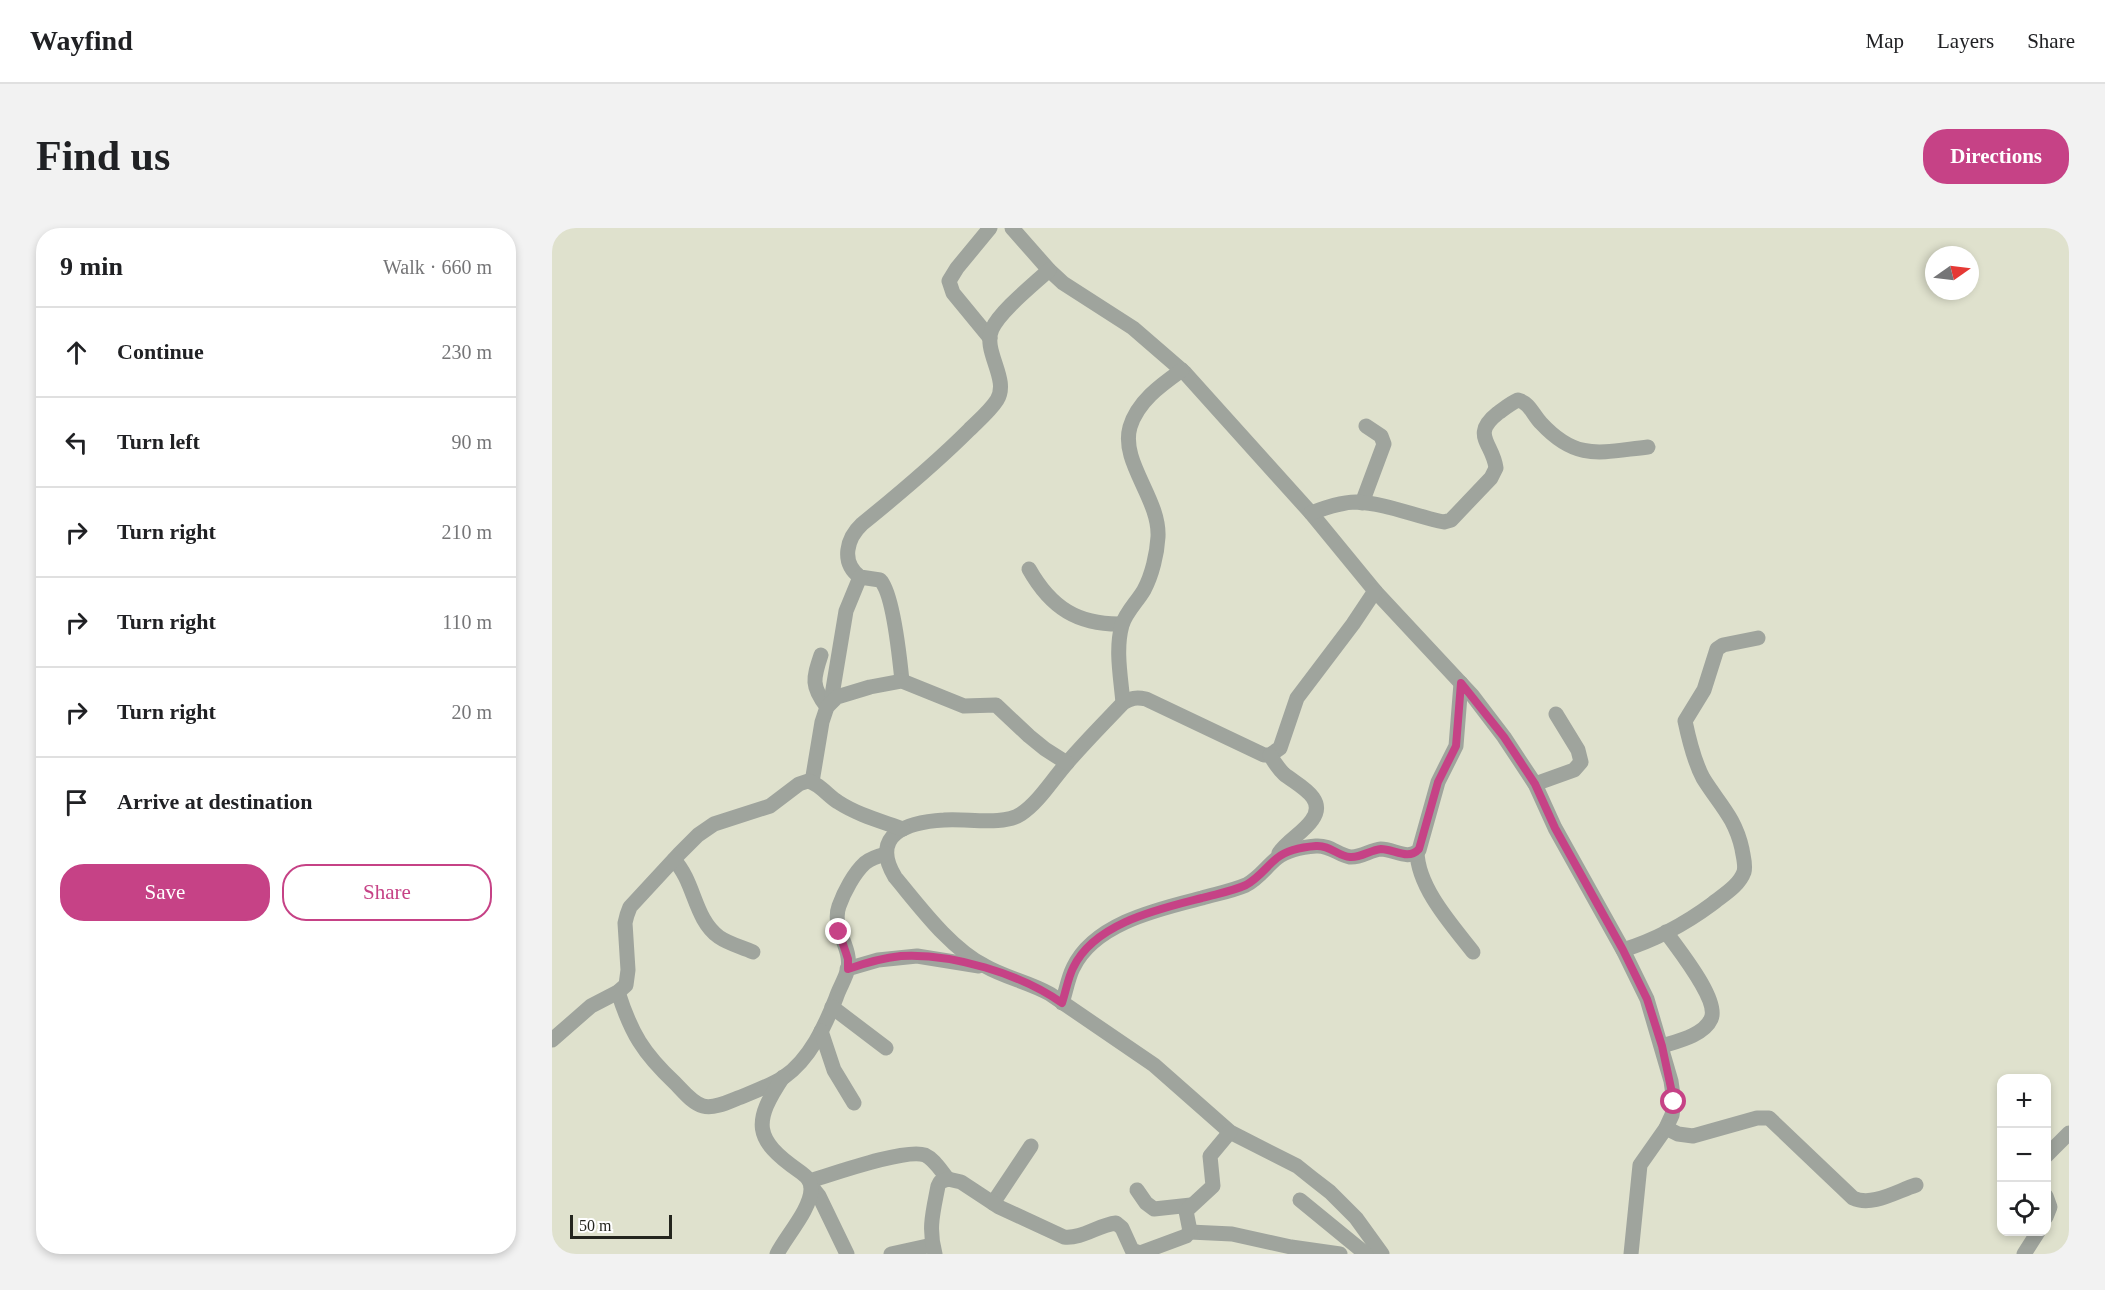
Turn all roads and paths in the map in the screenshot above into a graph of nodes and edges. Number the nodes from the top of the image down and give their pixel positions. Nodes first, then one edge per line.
1 (990, 228) edge
2 (1017, 230) edge
3 (1049, 270) junction
4 (990, 338) junction
5 (1182, 370) junction
6 (1366, 426) dead end
7 (1648, 447) dead end
8 (1362, 503) junction
9 (1311, 513) junction
10 (1029, 570) dead end
11 (860, 577) junction
12 (1375, 591) junction
13 (1122, 624) junction
14 (1758, 638) dead end
15 (821, 655) dead end
16 (902, 681) junction
17 (1461, 683) junction
18 (1123, 703) junction
19 (829, 704) junction
20 (1556, 714) dead end
21 (1270, 755) junction
22 (1067, 763) junction
23 (812, 782) junction
24 (1535, 784) junction
25 (903, 829) junction
26 (1417, 852) junction
27 (886, 854) junction
28 (1277, 858) junction
29 (674, 860) junction
30 (1666, 932) junction
31 (1623, 950) junction
32 (753, 952) dead end
33 (1473, 952) dead end
34 (985, 967) junction
35 (848, 969) junction
36 (618, 992) junction
37 (1062, 1003) junction
38 (832, 1007) junction
39 (821, 1031) junction
40 (552, 1040) edge
41 (1662, 1046) junction
42 (886, 1048) dead end
43 (783, 1077) junction
44 (854, 1103) dead end
45 (1666, 1128) junction
46 (1230, 1132) junction
47 (2069, 1133) edge
48 (1031, 1146) dead end
49 (2051, 1151) edge
50 (948, 1179) junction
51 (810, 1183) junction
52 (1916, 1185) dead end
53 (1137, 1190) dead end
54 (1300, 1200) dead end
55 (993, 1203) junction
56 (1191, 1205) junction
57 (1190, 1232) junction
58 (2035, 1236) edge
59 (934, 1250) edge
60 (777, 1254) edge
61 (847, 1254) edge
62 (891, 1254) edge
63 (1340, 1254) edge
64 (1366, 1254) edge
65 (1382, 1254) edge
66 (1631, 1254) edge
67 (2024, 1254) edge

1 - 4 street
2 - 3 street
3 - 4 street
3 - 5 street
4 - 11 street
5 - 9 street
5 - 13 street
6 - 8 street
7 - 8 street
8 - 9 street
9 - 12 street
10 - 13 street
11 - 16 street
11 - 19 street
12 - 17 street
12 - 21 street
13 - 18 street
14 - 30 street
15 - 19 street
16 - 19 street
16 - 22 street
17 - 24 street
17 - 26 street
18 - 21 street
18 - 22 street
19 - 23 street
20 - 24 street
21 - 28 street
22 - 25 street
23 - 25 street
23 - 29 street
24 - 31 street
25 - 27 street
26 - 28 street
26 - 33 street
27 - 34 street
27 - 35 street
28 - 37 street
29 - 32 street
29 - 36 street
30 - 31 street
30 - 41 street
31 - 41 street
34 - 35 street
34 - 37 street
35 - 38 street
36 - 40 street
36 - 43 street
37 - 46 street
38 - 39 street
38 - 42 street
39 - 43 street
39 - 44 street
41 - 45 street
43 - 51 street
45 - 52 street
45 - 66 street
46 - 56 street
46 - 65 street
47 - 49 street
48 - 55 street
50 - 51 street
50 - 55 street
50 - 59 street
51 - 60 street
51 - 61 street
53 - 56 street
54 - 64 street
55 - 57 street
56 - 57 street
57 - 63 street
58 - 67 street
59 - 62 street

